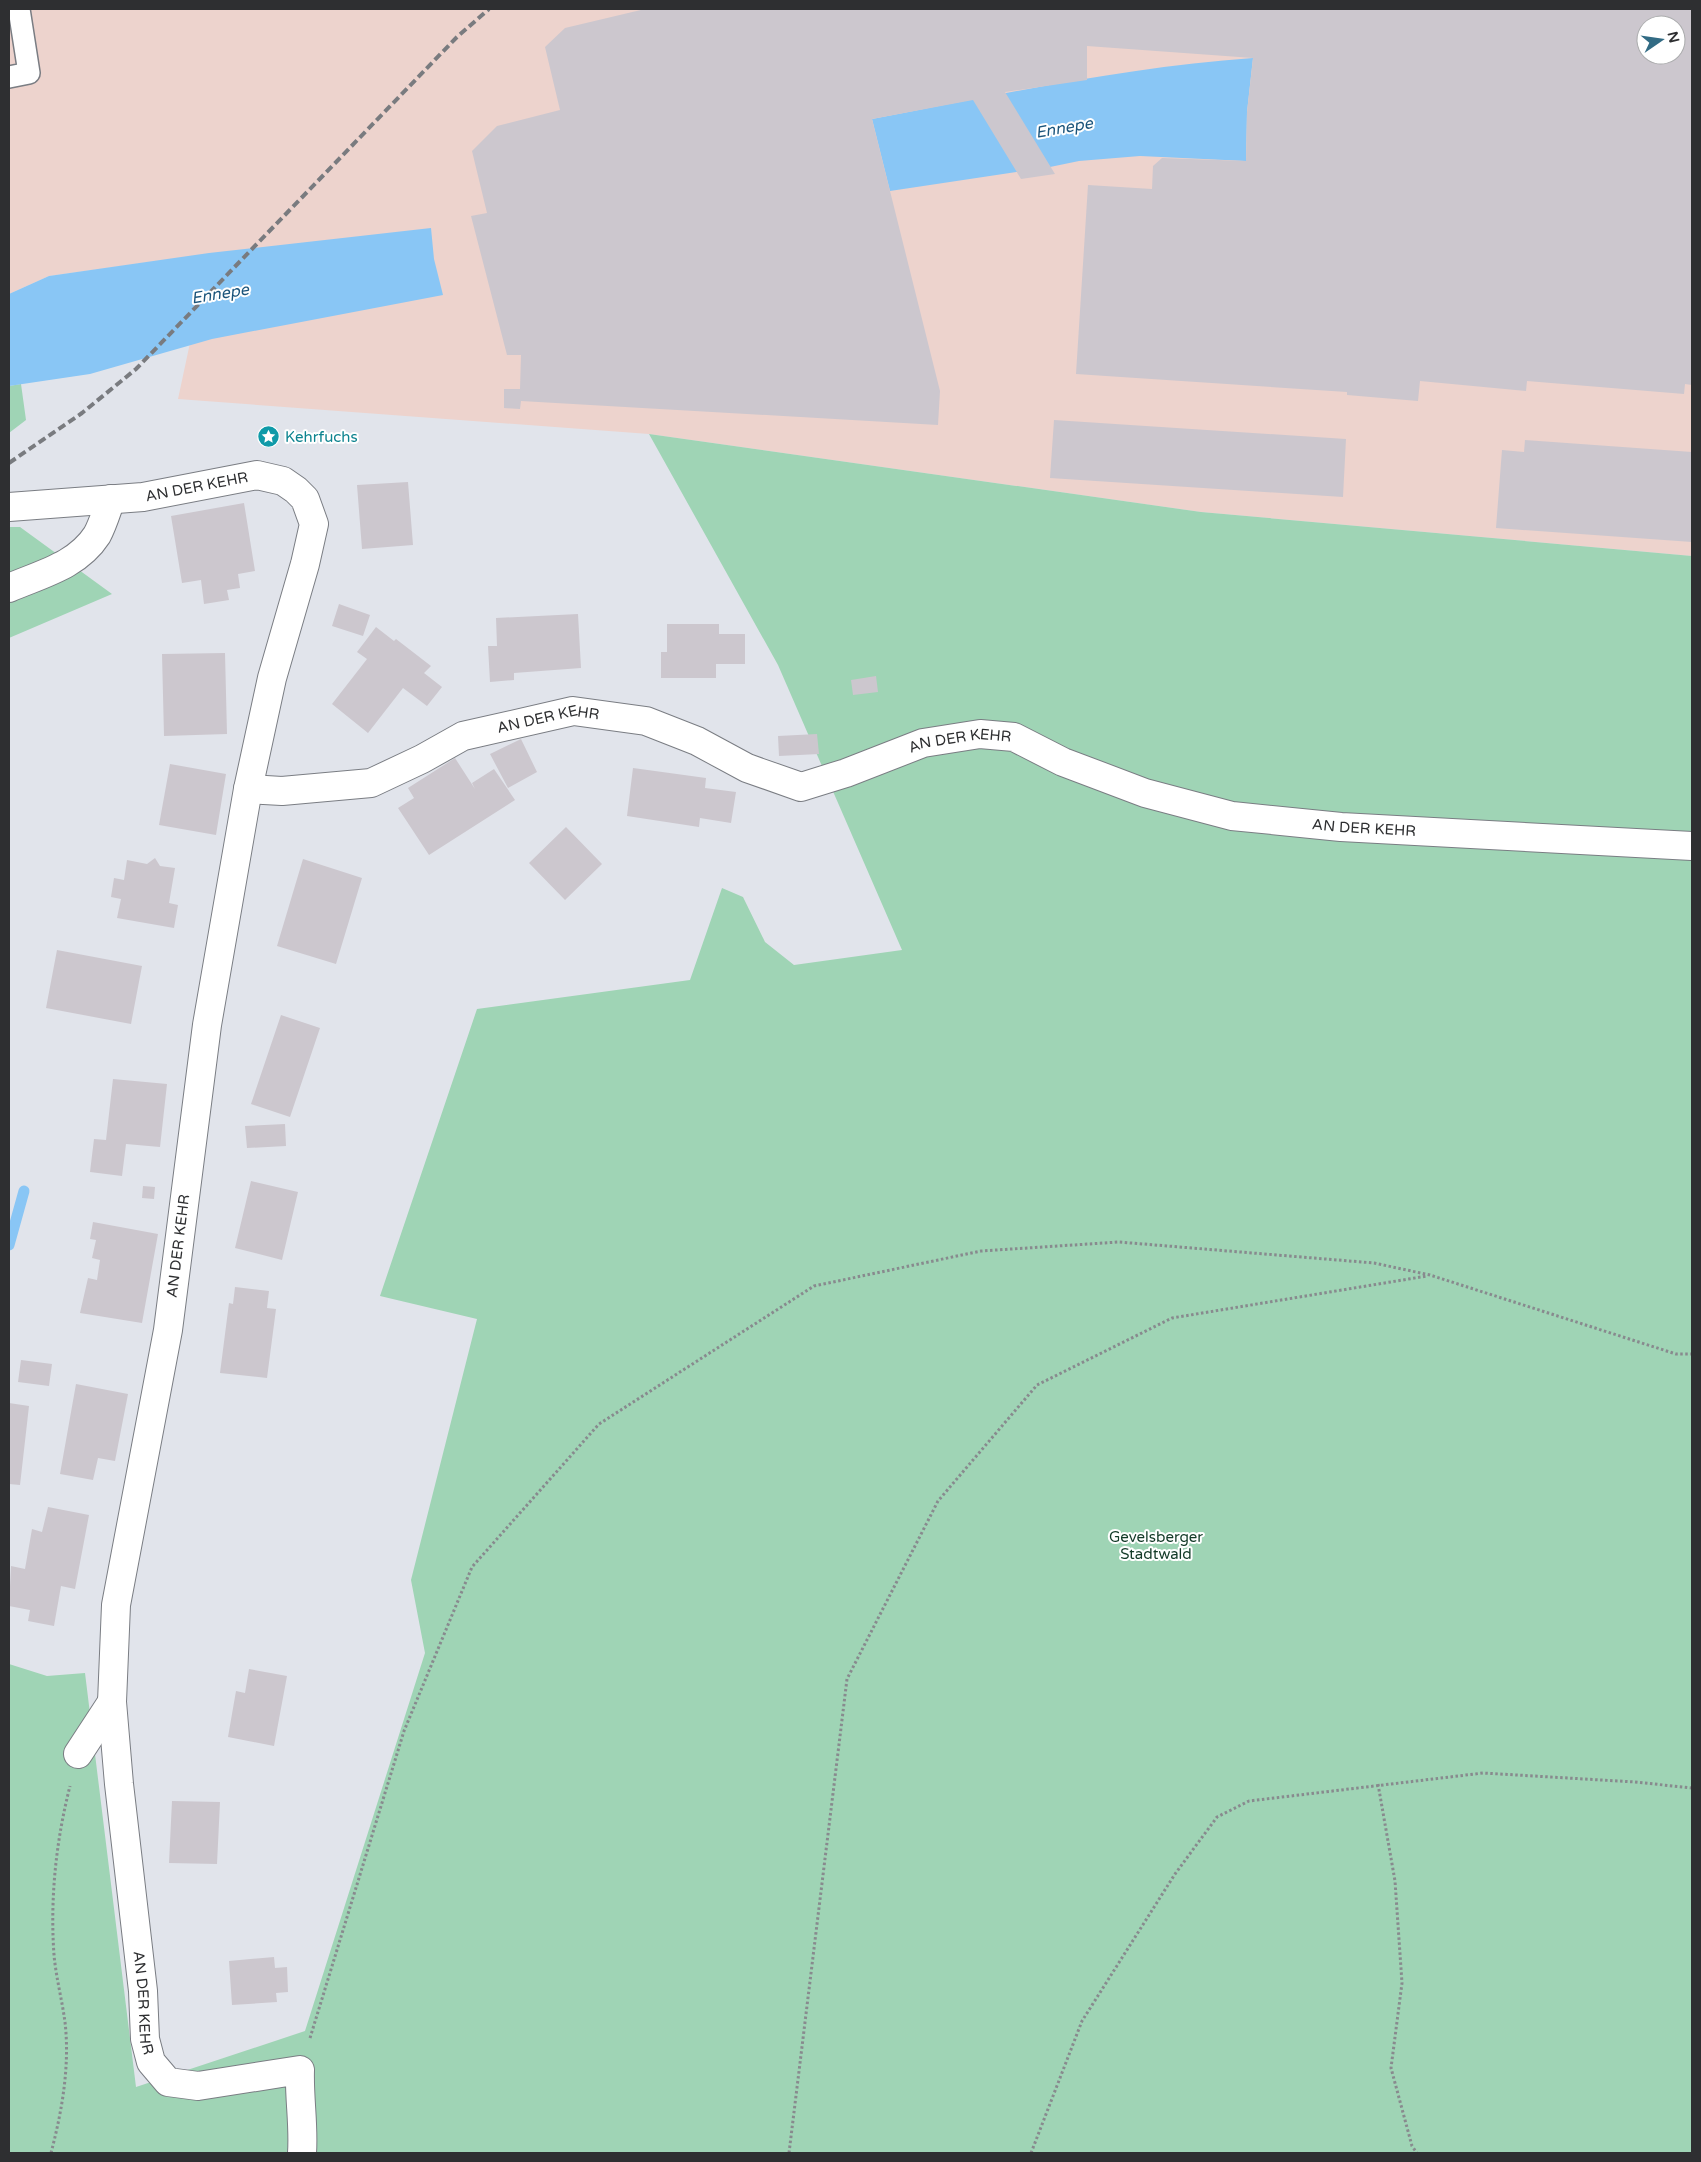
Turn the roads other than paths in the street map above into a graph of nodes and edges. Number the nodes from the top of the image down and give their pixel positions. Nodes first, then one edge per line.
1 (19, 9) edge
2 (9, 77) edge
3 (111, 499) junction
4 (9, 507) edge
5 (9, 588) edge
6 (248, 789) junction
7 (1692, 846) edge
8 (112, 1702) junction
9 (78, 1754) road end
10 (302, 2153) edge

1 - 2 lane
3 - 4 street, AN DER KEHR
3 - 5 street
3 - 6 street, AN DER KEHR
6 - 7 street, AN DER KEHR
6 - 8 street, AN DER KEHR
8 - 9 street
8 - 10 street, AN DER KEHR

